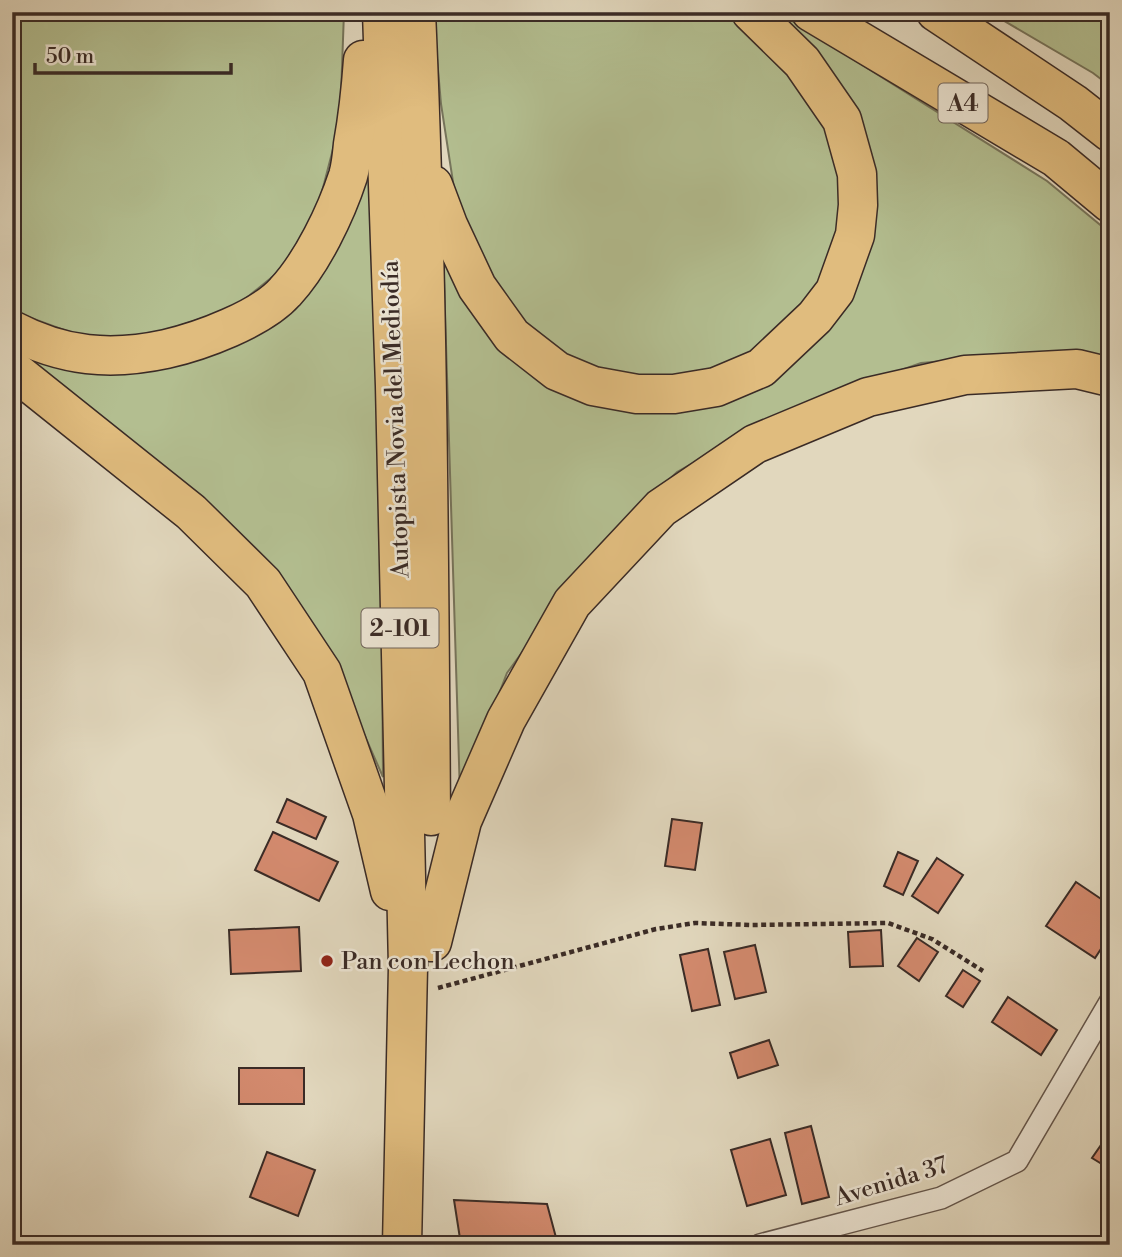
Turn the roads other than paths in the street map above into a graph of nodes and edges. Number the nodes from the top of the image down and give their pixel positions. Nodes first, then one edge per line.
1 (366, 12) edge
2 (382, 12) edge
3 (416, 12) edge
4 (751, 12) edge
5 (811, 12) edge
6 (936, 12) edge
7 (1110, 132) edge
8 (423, 157) junction
9 (1110, 203) edge
10 (12, 330) edge
11 (12, 369) edge
12 (1110, 377) edge
13 (423, 967) junction
14 (1110, 1002) edge
15 (402, 1245) edge
16 (425, 1245) edge
17 (760, 1245) edge

1 - 10 highway
2 - 13 highway, Autopista Novia del Mediodía / 2-101
3 - 8 highway, Autopista Novia del Mediodía / 2-101
4 - 8 highway
5 - 9 highway, A4
6 - 7 highway, A4
8 - 13 highway, Autopista Novia del Mediodía / 2-101
11 - 13 highway
12 - 13 highway
13 - 15 highway, Autopista Novia del Mediodía / 2-101
13 - 16 highway, Autopista Novia del Mediodía / 2-101
14 - 17 street, Avenida 37

